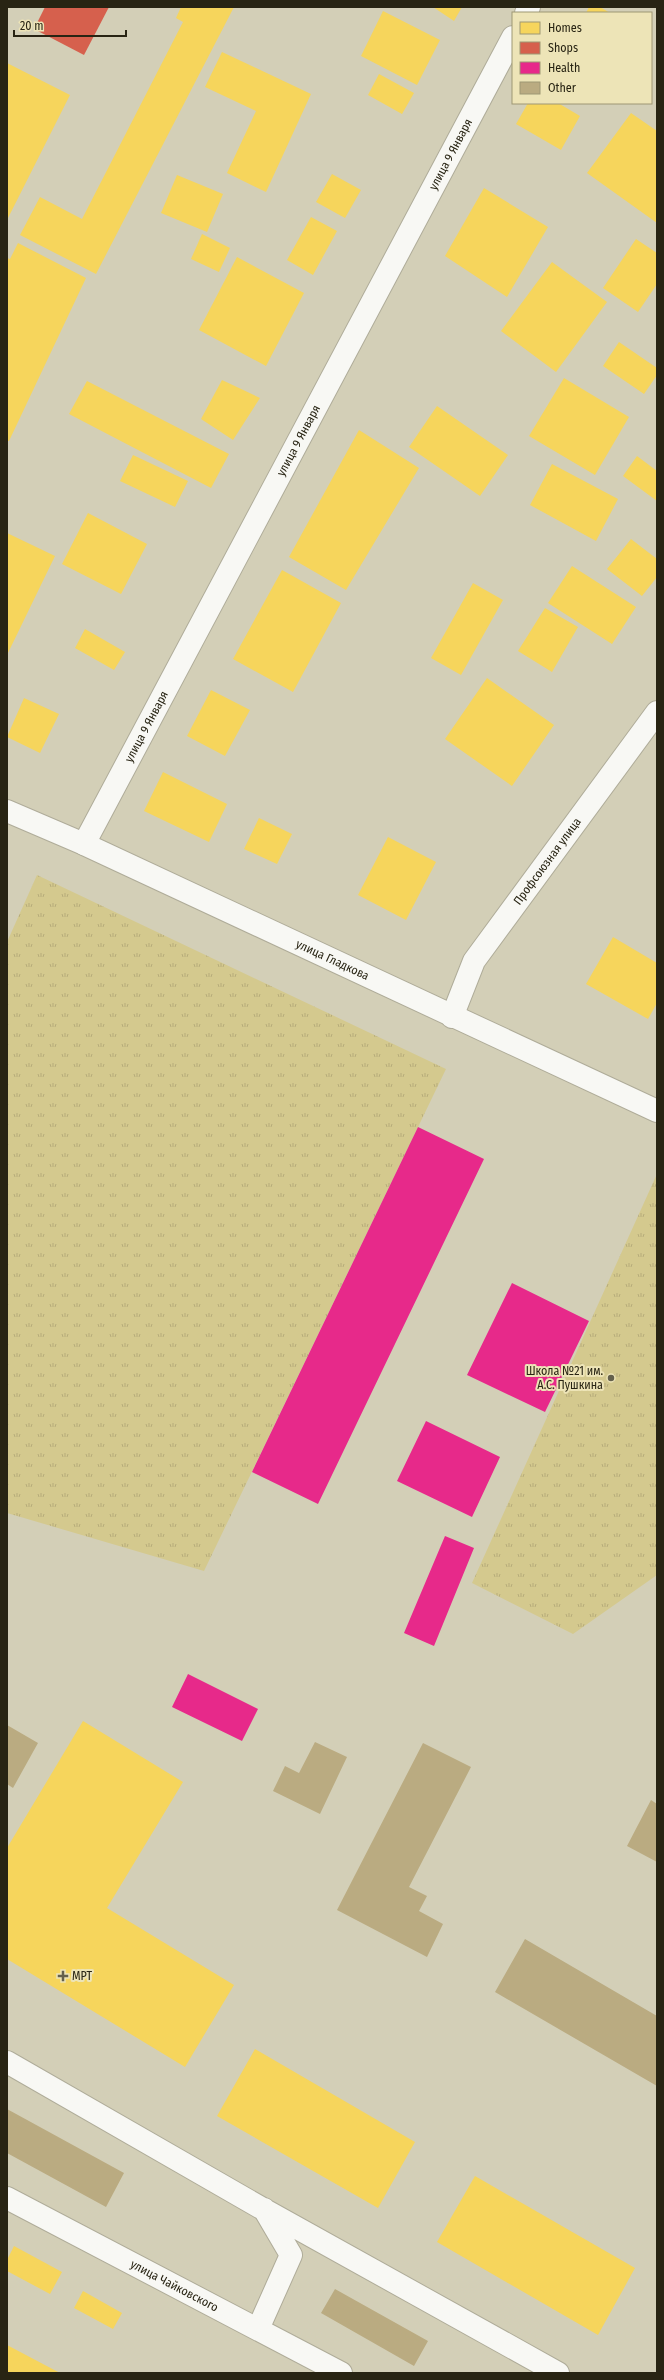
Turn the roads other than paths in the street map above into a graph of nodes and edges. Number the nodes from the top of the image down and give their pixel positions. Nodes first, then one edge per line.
1 (512, 39) edge
2 (657, 712) edge
3 (7, 811) edge
4 (84, 844) junction
5 (452, 1017) junction
6 (657, 1111) edge
7 (7, 2062) edge
8 (7, 2198) edge
9 (264, 2209) junction
10 (258, 2329) junction
11 (341, 2373) edge
12 (558, 2373) edge

1 - 4 street, улица 9 Января
2 - 5 street, Профсоюзная улица
3 - 4 street, улица Гладкова
4 - 5 street, улица Гладкова
5 - 6 street, улица Гладкова
7 - 9 street
8 - 10 street, улица Чайковского
9 - 10 street
9 - 12 street
10 - 11 street, улица Чайковского

